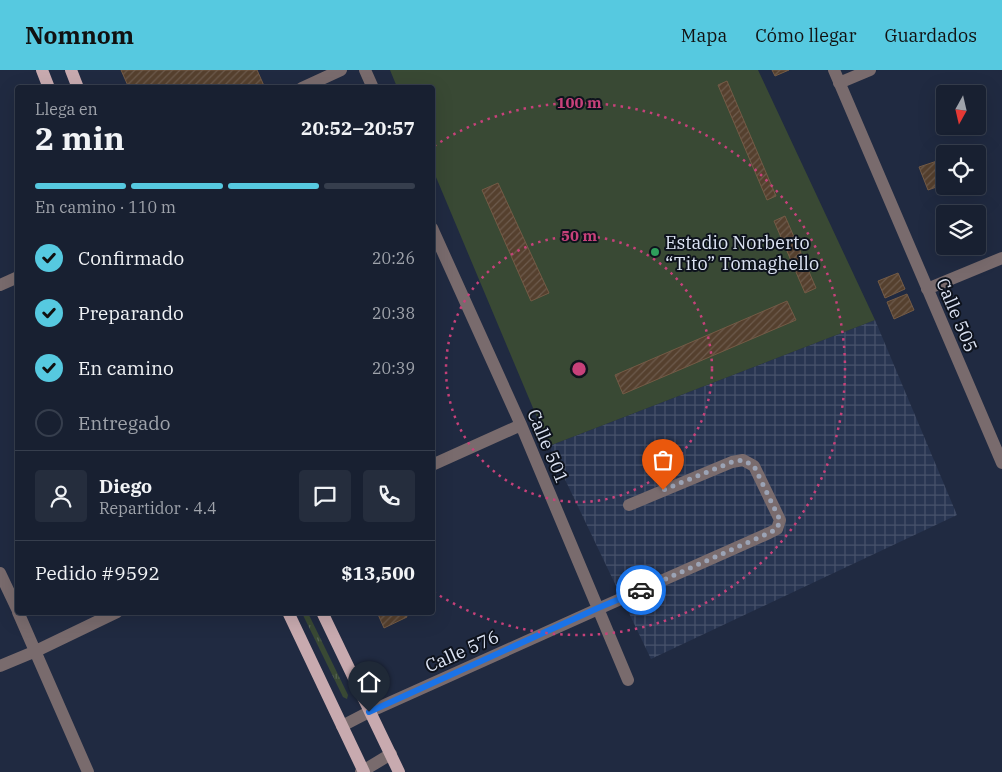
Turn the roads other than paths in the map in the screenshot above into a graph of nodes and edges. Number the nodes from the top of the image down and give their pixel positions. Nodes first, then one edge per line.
1 (42, 70) edge
2 (71, 70) edge
3 (341, 70) edge
4 (365, 70) edge
5 (834, 70) edge
6 (870, 70) edge
7 (839, 83) junction
8 (48, 85) edge
9 (77, 85) edge
10 (308, 85) edge
11 (372, 85) edge
12 (435, 242) edge
13 (1002, 258) edge
14 (15, 278) edge
15 (0, 285) edge
16 (927, 289) junction
17 (520, 425) junction
18 (1002, 463) edge
19 (435, 464) edge
20 (629, 505) dead end
21 (0, 573) edge
22 (15, 606) edge
23 (598, 608) junction
24 (19, 615) edge
25 (111, 615) edge
26 (289, 615) edge
27 (323, 615) edge
28 (36, 651) junction
29 (0, 666) edge
30 (628, 680) dead end
31 (369, 712) junction
32 (342, 726) junction
33 (391, 754) junction
34 (88, 772) edge
35 (363, 772) edge
36 (399, 772) edge

1 - 8 main road
2 - 9 main road
3 - 10 street
4 - 11 street
5 - 7 street, Calle 505
6 - 7 street
7 - 16 street, Calle 505
12 - 17 street, Calle 501
13 - 16 street
14 - 15 street
16 - 18 street, Calle 505
17 - 19 street
17 - 23 street, Calle 501
20 - 23 street, Calle 576
21 - 22 street
23 - 30 street, Calle 501
23 - 31 street, Calle 576
24 - 28 street
25 - 28 street
26 - 32 main road
27 - 31 main road
28 - 29 street
28 - 34 street
31 - 32 street, Calle 576
31 - 33 main road
32 - 35 main road
33 - 35 street
33 - 36 main road

